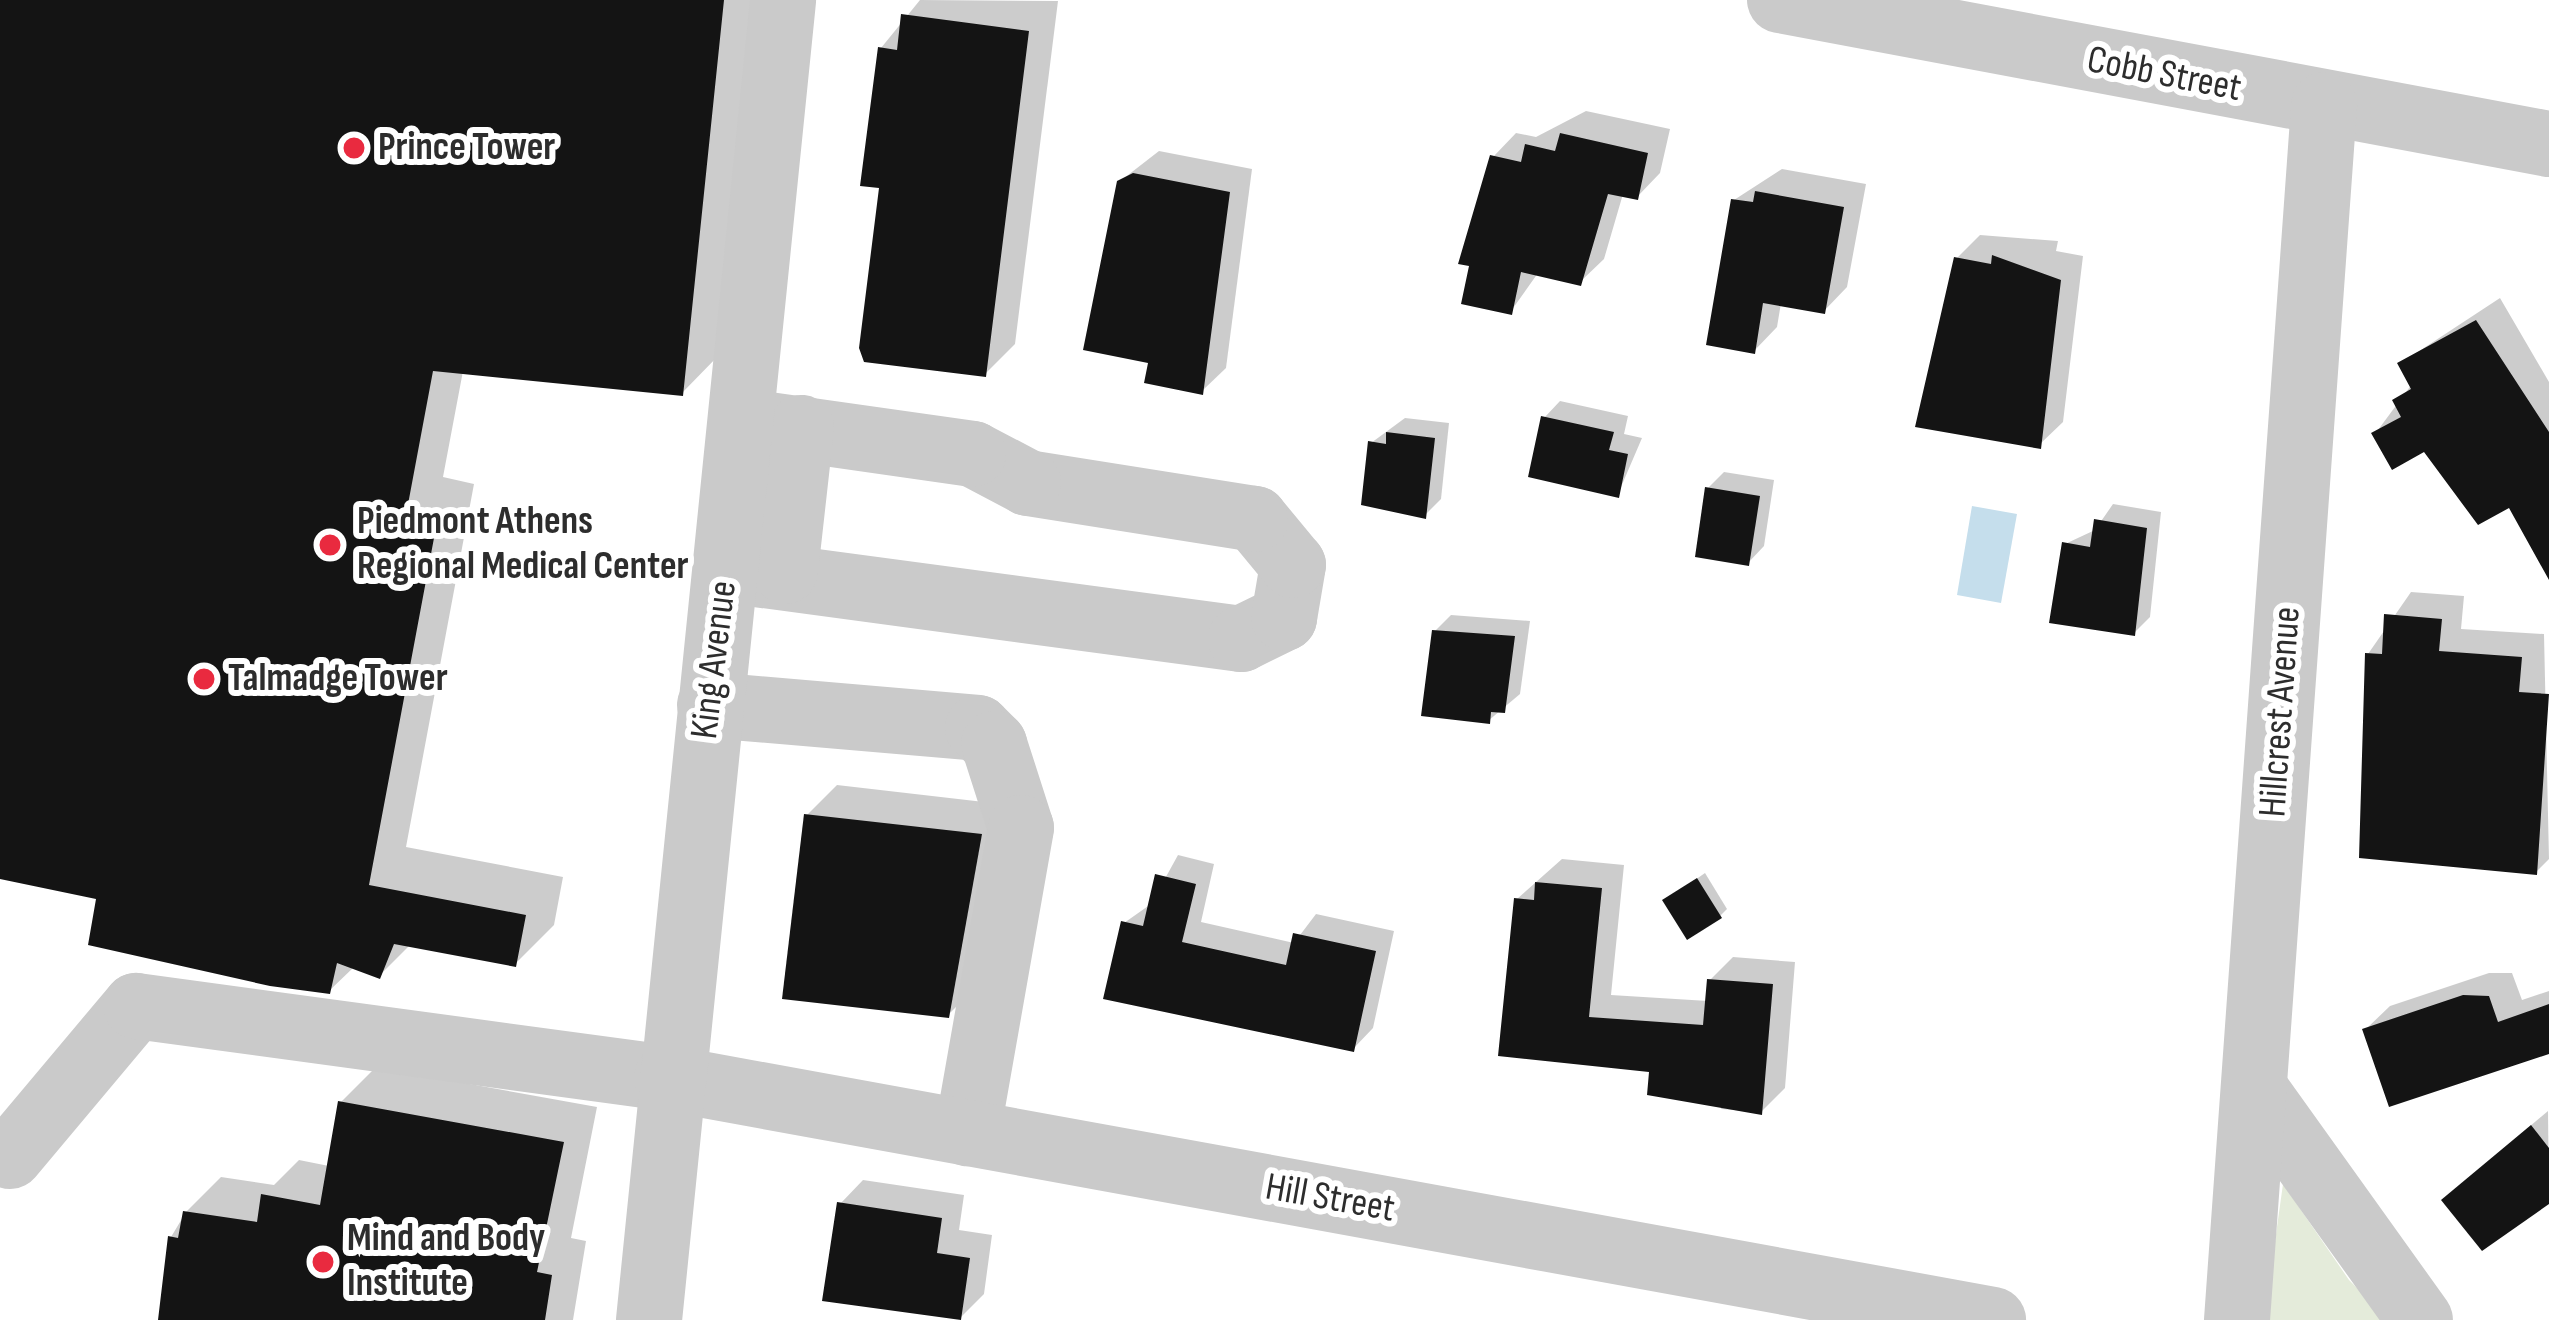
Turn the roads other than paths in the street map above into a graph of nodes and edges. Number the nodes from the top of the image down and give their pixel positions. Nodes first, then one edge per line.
1 (783, 0) edge
2 (1780, 0) edge
3 (1959, 18) edge
4 (2324, 105) junction
5 (2549, 144) edge
6 (772, 424) junction
7 (755, 571) junction
8 (710, 705) junction
9 (667, 1078) junction
10 (2254, 1088) junction
11 (967, 1133) junction
12 (10, 1156) dead end
13 (649, 1320) edge
14 (1993, 1320) edge
15 (2237, 1320) edge
16 (2420, 1320) edge

1 - 6 street, King Avenue
2 - 3 street, Cobb Street
3 - 4 street, Cobb Street
4 - 5 street, Cobb Street
4 - 10 street, Hillcrest Avenue
6 - 7 street, King Avenue
6 - 7 street
7 - 8 street, King Avenue
8 - 9 street, King Avenue
8 - 11 street
9 - 11 street, Hill Street
9 - 12 street, Hill Street
9 - 13 street, King Avenue
10 - 15 street, Hillcrest Avenue
10 - 16 street
11 - 14 street, Hill Street

